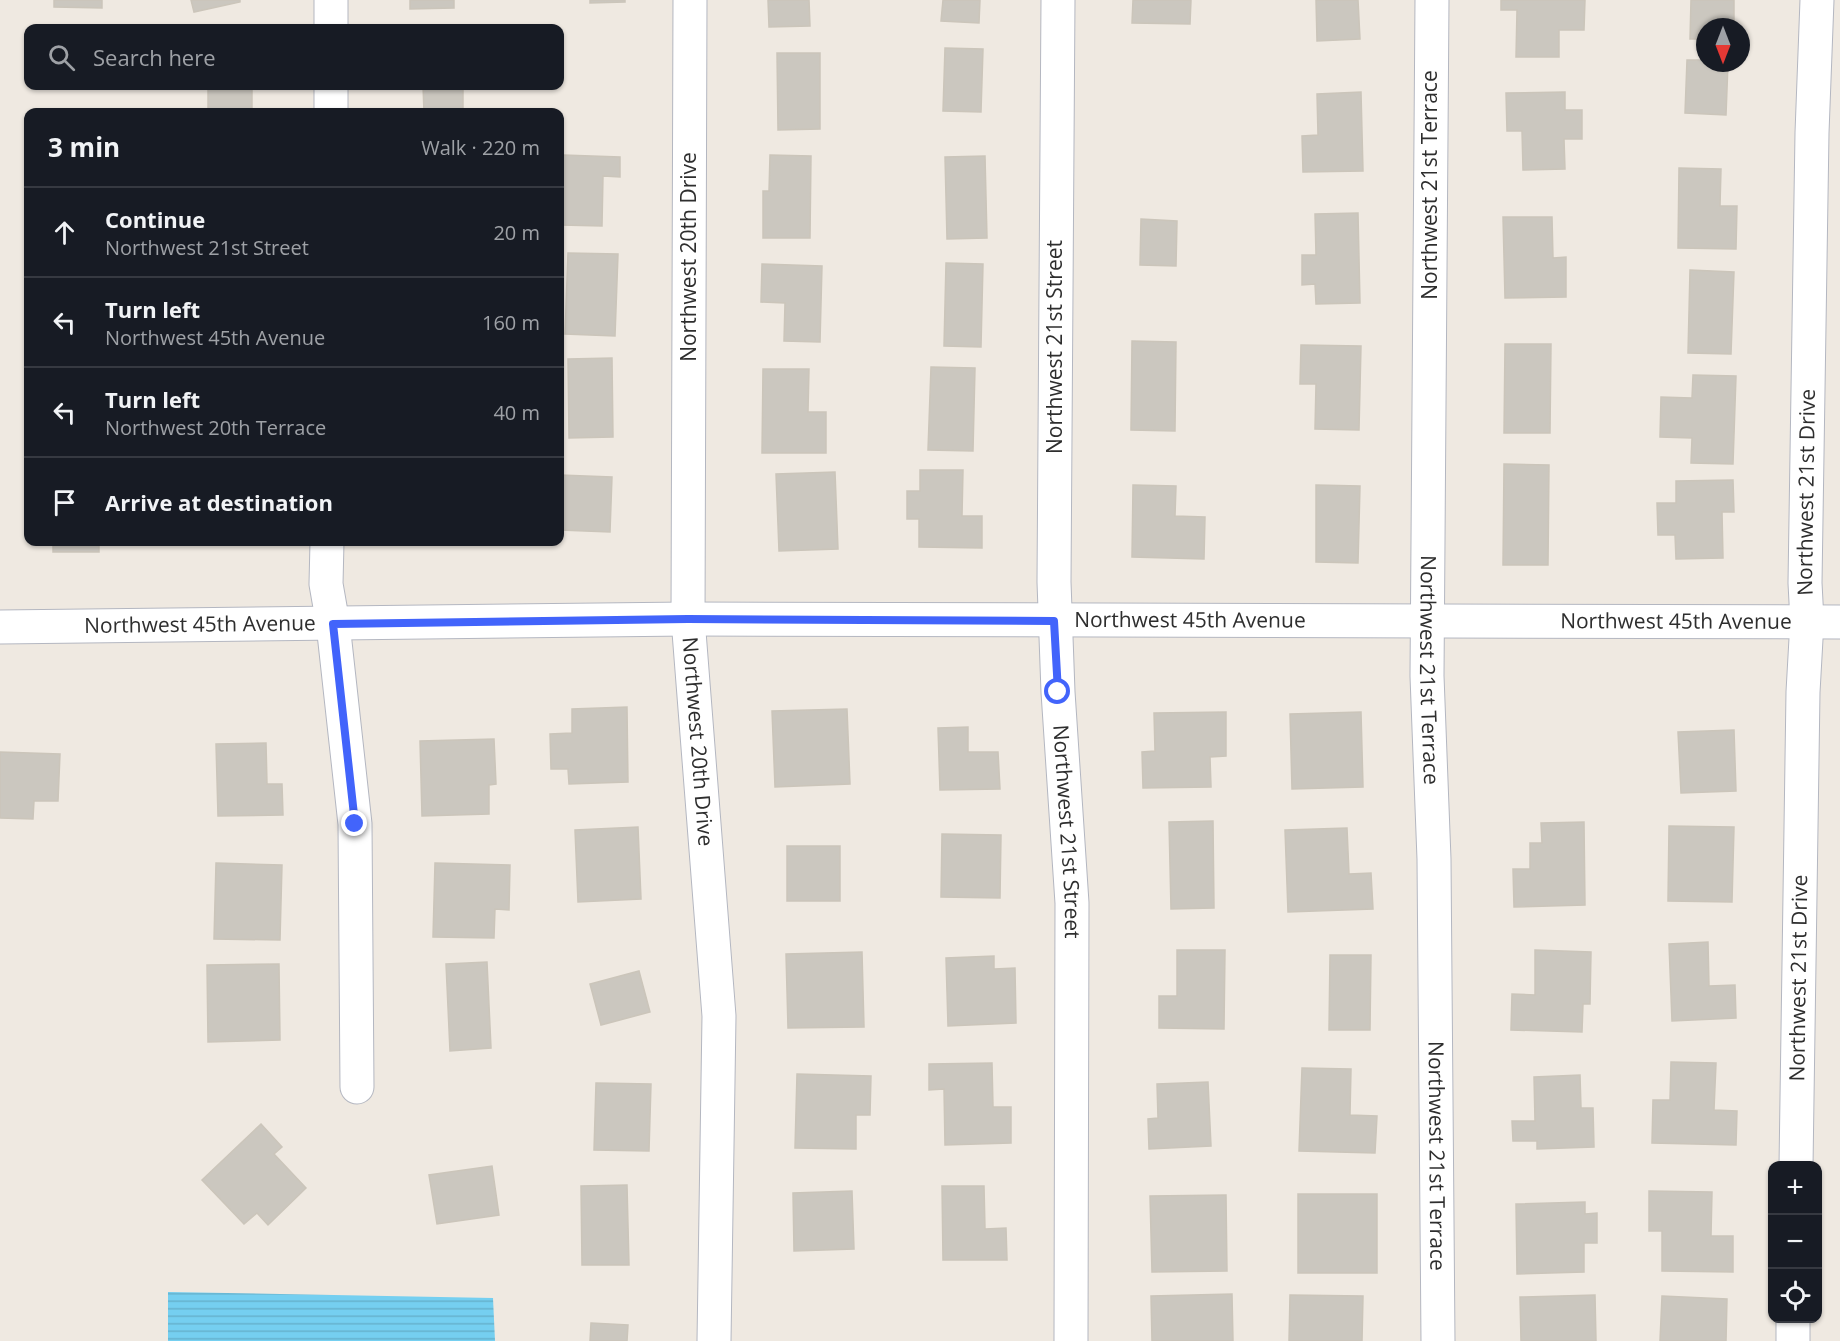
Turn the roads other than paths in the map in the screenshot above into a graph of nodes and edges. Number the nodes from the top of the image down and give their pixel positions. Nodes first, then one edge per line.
1 (331, 0) edge
2 (690, 0) edge
3 (1058, 0) edge
4 (1432, 0) edge
5 (1817, 0) edge
6 (331, 24) edge
7 (331, 90) edge
8 (331, 108) edge
9 (327, 546) edge
10 (688, 619) junction
11 (1054, 621) junction
12 (1807, 621) junction
13 (1840, 621) edge
14 (1427, 622) junction
15 (333, 624) junction
16 (0, 627) edge
17 (357, 1087) dead end
18 (1796, 1161) edge
19 (1793, 1323) edge
20 (714, 1341) edge
21 (1071, 1341) edge
22 (1438, 1341) edge
23 (1793, 1341) edge

1 - 6 street
2 - 10 street, Northwest 20th Drive
3 - 11 street, Northwest 21st Street
4 - 14 street, Northwest 21st Terrace
5 - 12 street, Northwest 21st Drive
7 - 8 street
9 - 15 street
10 - 11 street, Northwest 45th Avenue
10 - 15 street, Northwest 45th Avenue
10 - 20 street, Northwest 20th Drive
11 - 14 street, Northwest 45th Avenue
11 - 21 street, Northwest 21st Street
12 - 13 street, Northwest 45th Avenue
12 - 14 street, Northwest 45th Avenue
12 - 18 street, Northwest 21st Drive
14 - 22 street, Northwest 21st Terrace
15 - 16 street, Northwest 45th Avenue
15 - 17 street
19 - 23 street

